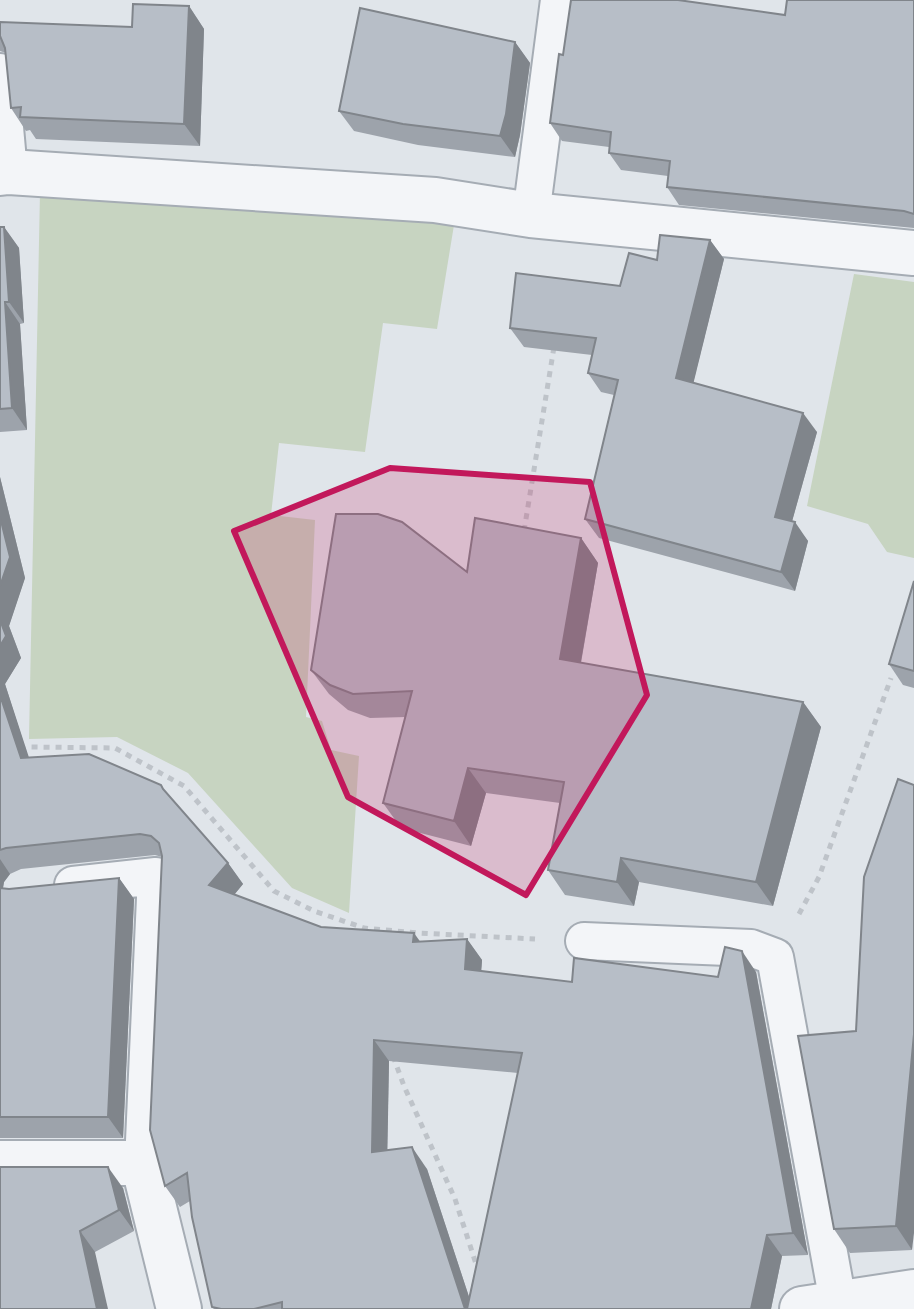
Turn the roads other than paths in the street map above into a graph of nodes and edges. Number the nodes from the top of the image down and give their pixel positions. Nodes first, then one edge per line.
1 (559, 0) edge
2 (0, 72) edge
3 (4, 172) edge
4 (531, 215) junction
5 (914, 253) edge
6 (37, 889) edge
7 (584, 941) road end
8 (0, 1163) edge
9 (143, 1163) junction
10 (914, 1292) edge
11 (820, 1306) edge
12 (179, 1309) edge

1 - 4 lane
2 - 3 lane
3 - 4 street
4 - 5 street
6 - 9 lane
7 - 11 lane
8 - 9 street
9 - 12 street
10 - 11 street

